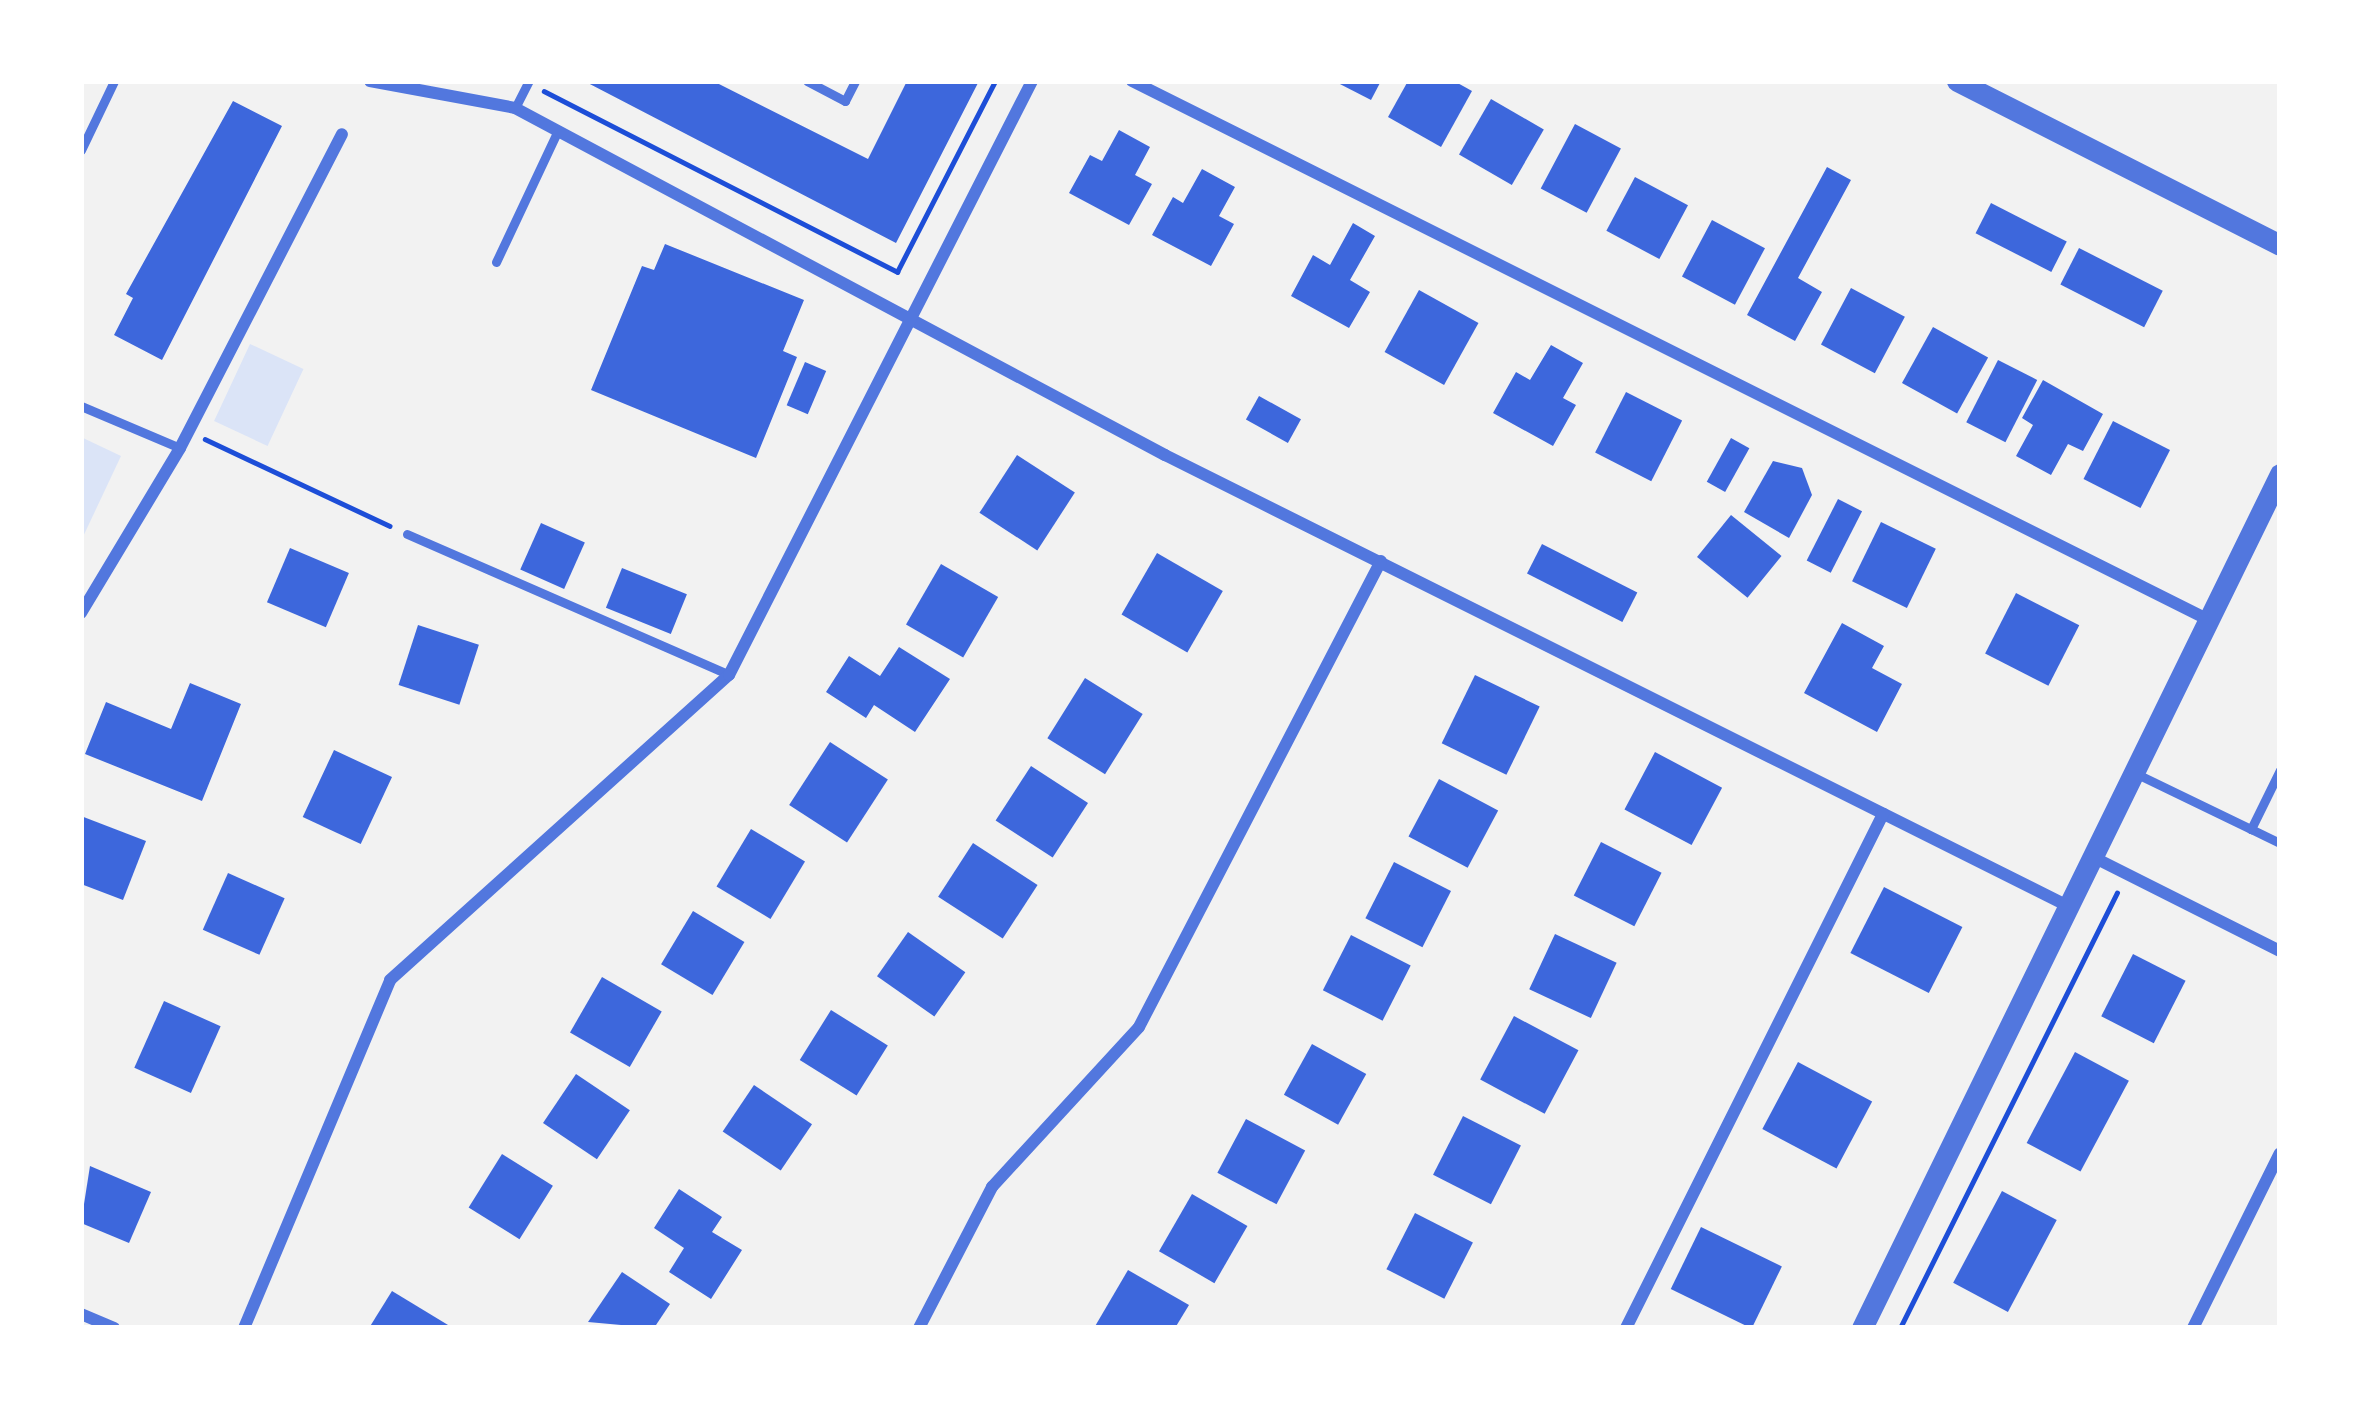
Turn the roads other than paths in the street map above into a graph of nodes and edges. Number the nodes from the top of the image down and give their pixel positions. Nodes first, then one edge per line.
1 (114, 81) edge
2 (370, 81) edge
3 (807, 81) edge
4 (855, 81) edge
5 (1032, 81) edge
6 (1132, 81) edge
7 (1957, 81) edge
8 (529, 82) edge
9 (515, 108) junction
10 (558, 130) junction
11 (342, 134) dead end
12 (81, 150) edge
13 (2280, 245) edge
14 (496, 262) dead end
15 (916, 321) junction
16 (81, 406) edge
17 (180, 448) junction
18 (2280, 474) edge
19 (407, 534) road end
20 (1381, 561) junction
21 (81, 613) edge
22 (2209, 620) junction
23 (729, 675) junction
24 (2280, 770) edge
25 (2134, 772) junction
26 (1883, 814) junction
27 (2251, 829) junction
28 (2280, 843) edge
29 (2092, 856) junction
30 (2068, 906) junction
31 (2280, 951) edge
32 (2280, 1153) edge
33 (81, 1314) edge
34 (114, 1328) edge
35 (244, 1328) edge
36 (919, 1328) edge
37 (1626, 1328) edge
38 (1862, 1328) edge
39 (2193, 1328) edge

1 - 12 lane
2 - 9 street
3 - 4 lane
5 - 15 street
6 - 22 street
7 - 13 street
8 - 9 lane
9 - 10 street
10 - 14 lane
10 - 15 street
11 - 17 street
15 - 20 street
15 - 23 street
16 - 17 lane
17 - 21 street
18 - 22 street
19 - 23 lane
20 - 26 street
20 - 36 street
22 - 25 street
23 - 35 street
24 - 27 lane
25 - 27 lane
25 - 29 street
26 - 30 street
26 - 37 street
27 - 28 lane
29 - 30 street
29 - 31 street
30 - 38 street
32 - 39 street
33 - 34 street

